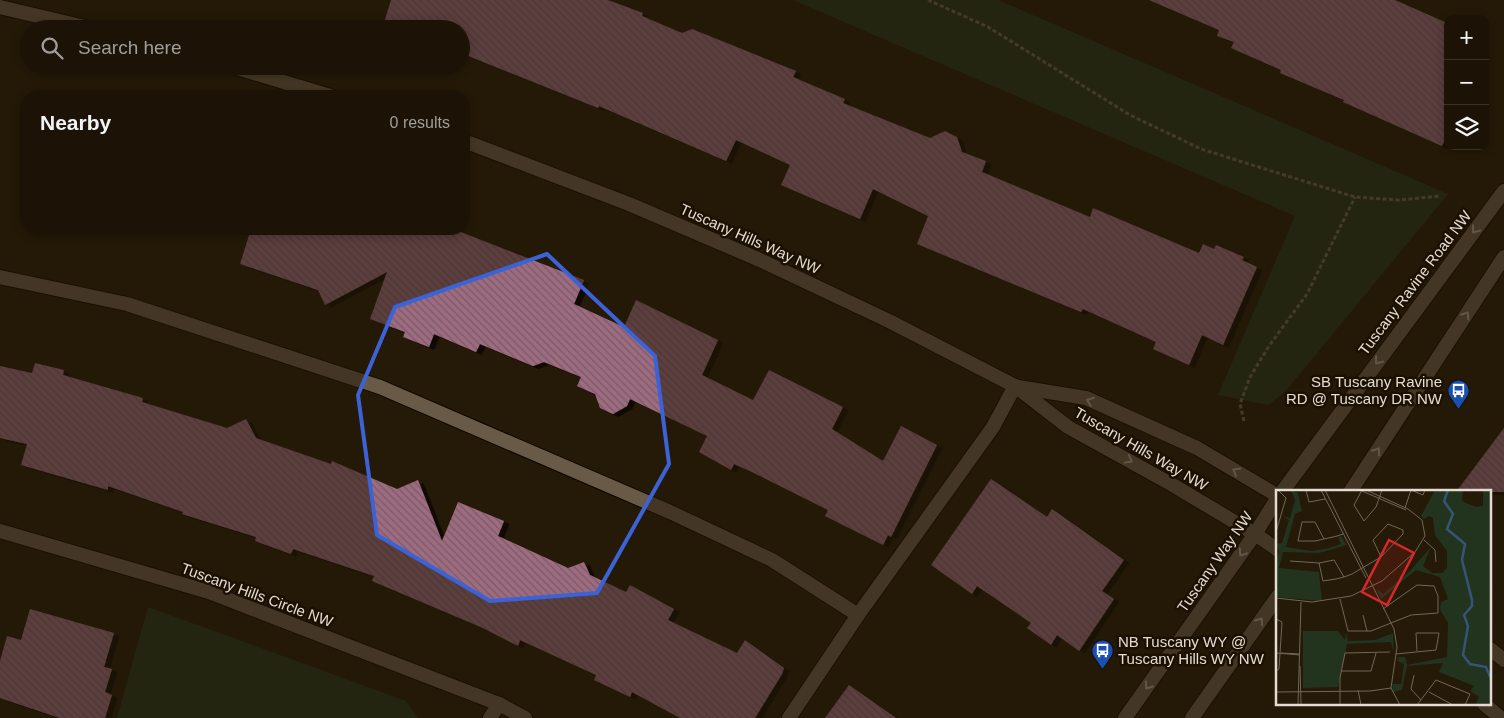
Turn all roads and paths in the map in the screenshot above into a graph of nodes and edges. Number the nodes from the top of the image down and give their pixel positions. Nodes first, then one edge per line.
1 (928, 0) edge
2 (0, 8) edge
3 (53, 20) edge
4 (261, 75) edge
5 (310, 90) edge
6 (470, 143) edge
7 (1504, 191) edge
8 (1440, 196) dead end
9 (1355, 198) junction
10 (1504, 257) edge
11 (0, 278) edge
12 (1015, 386) junction
13 (1244, 421) dead end
14 (1283, 490) edge
15 (1351, 490) edge
16 (1276, 496) edge
17 (1276, 500) edge
18 (0, 531) edge
19 (1255, 534) junction
20 (1276, 549) edge
21 (1276, 599) edge
22 (858, 616) junction
23 (1492, 651) edge
24 (1504, 660) edge
25 (499, 704) junction
26 (1486, 706) edge
27 (490, 718) edge
28 (525, 718) edge
29 (789, 718) edge
30 (1125, 718) edge
31 (1192, 718) edge
32 (1501, 718) edge

1 - 9 path
2 - 3 street
4 - 5 street
6 - 12 street, Tuscany Hills Way NW
7 -> 14 street, Tuscany Ravine Road NW
8 - 9 path
9 - 13 path
15 -> 10 street
11 - 22 street
16 -> 12 street, Tuscany Hills Way NW
12 -> 19 street, Tuscany Hills Way NW
12 - 22 street
17 - 19 street, Tuscany Way NW
18 - 25 street, Tuscany Hills Circle NW
19 - 20 street, Tuscany Hills Way NW
19 -> 30 street, Tuscany Way NW
31 -> 21 street
22 - 29 street
23 - 24 street
25 - 27 street
25 - 28 street, Tuscany Hills Circle NW
26 - 32 street

